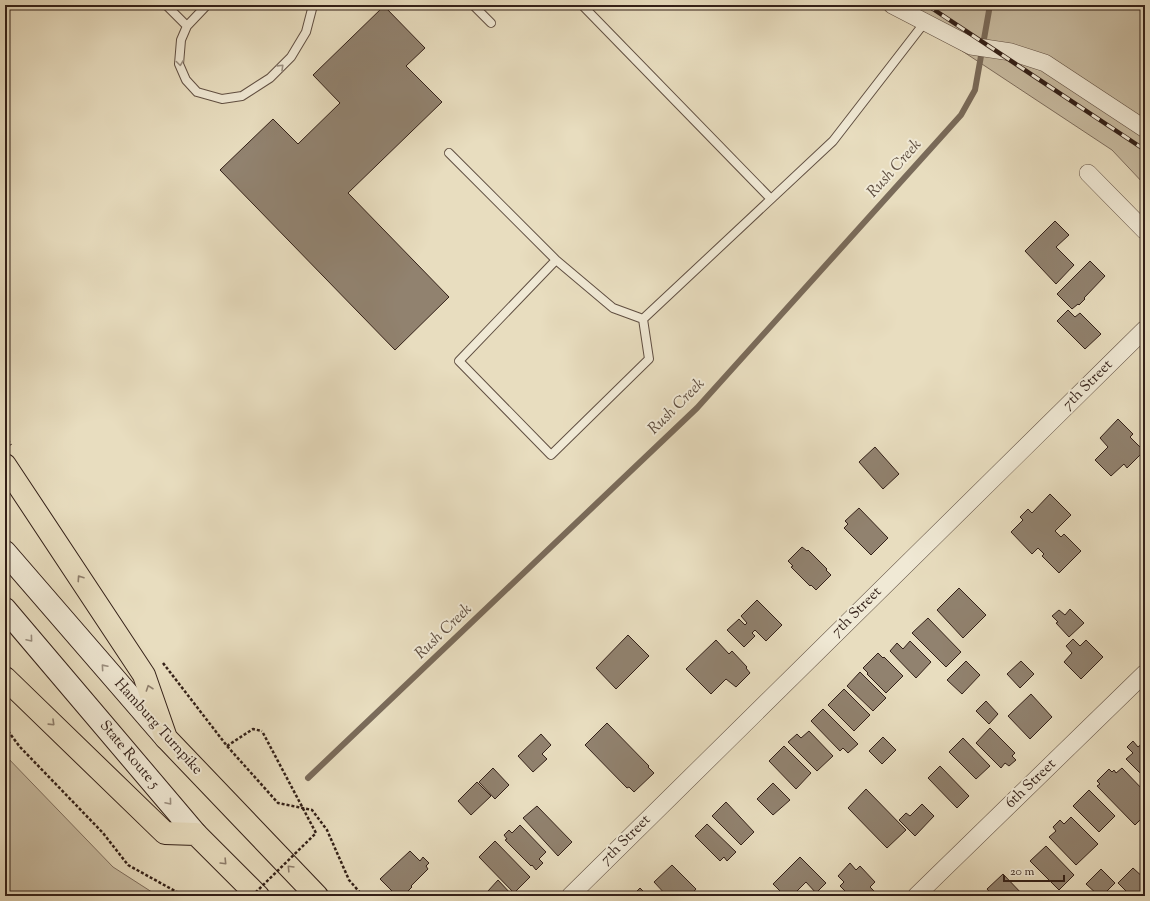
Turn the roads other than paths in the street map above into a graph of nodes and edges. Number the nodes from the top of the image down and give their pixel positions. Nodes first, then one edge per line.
1 (166, 5) edge
2 (206, 5) edge
3 (311, 5) edge
4 (474, 5) edge
5 (582, 5) edge
6 (892, 5) edge
7 (925, 22) junction
8 (492, 23) dead end
9 (187, 26) junction
10 (1145, 129) edge
11 (449, 153) dead end
12 (1088, 173) dead end
13 (771, 199) junction
14 (1145, 232) edge
15 (556, 260) junction
16 (644, 319) junction
17 (1145, 329) edge
18 (9, 457) edge
19 (5, 552) edge
20 (5, 609) edge
21 (1145, 673) edge
22 (5, 678) edge
23 (166, 738) junction
24 (196, 834) junction
25 (258, 896) edge
26 (318, 896) edge
27 (570, 896) edge
28 (916, 896) edge

1 - 9 lane
2 - 9 lane
9 -> 3 lane
4 - 8 lane
5 - 13 lane
6 - 7 street
7 - 10 street
7 - 13 lane
11 - 15 lane
12 - 14 street
13 - 16 lane
15 - 16 lane
15 - 16 lane
17 - 27 street, 7th Street
23 -> 18 highway
23 -> 19 main road, Hamburg Turnpike
20 -> 24 main road, State Route 5
21 - 28 street, 6th Street
22 -> 24 highway
26 -> 23 highway, Hamburg Turnpike
24 -> 25 highway, State Route 5

